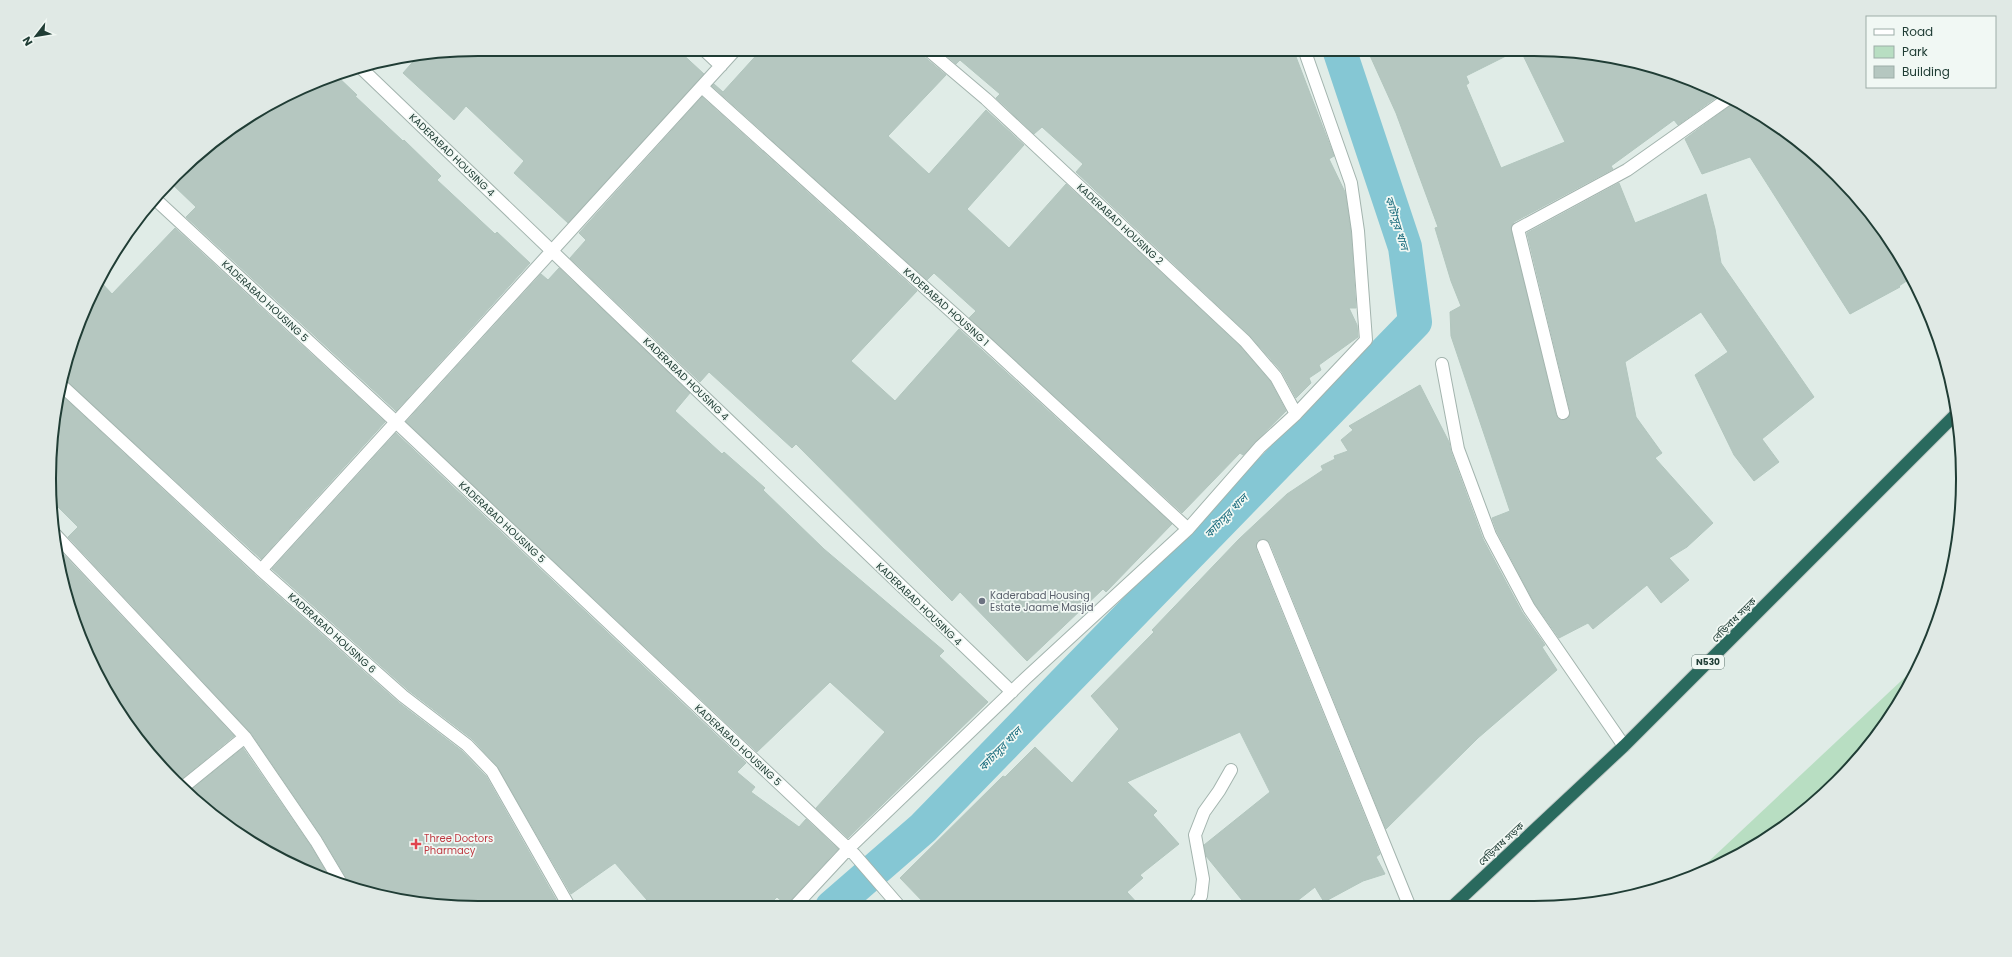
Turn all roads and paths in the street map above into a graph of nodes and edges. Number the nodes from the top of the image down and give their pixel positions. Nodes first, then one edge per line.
1 (710, 56) edge
2 (730, 56) edge
3 (935, 56) edge
4 (1306, 56) edge
5 (721, 66) junction
6 (365, 71) edge
7 (702, 87) junction
8 (1724, 102) edge
9 (159, 202) edge
10 (552, 250) junction
11 (1442, 364) dead end
12 (66, 389) edge
13 (1563, 413) dead end
14 (1296, 414) junction
15 (1951, 419) edge
16 (396, 422) junction
17 (1188, 529) junction
18 (61, 541) edge
19 (1263, 546) dead end
20 (261, 570) junction
21 (1012, 692) junction
22 (245, 737) junction
23 (1624, 746) junction
24 (1231, 770) dead end
25 (187, 784) edge
26 (851, 852) junction
27 (337, 877) edge
28 (566, 901) edge
29 (800, 901) edge
30 (894, 901) edge
31 (1198, 901) edge
32 (1407, 901) edge
33 (1458, 901) edge

1 - 5 street
2 - 5 street
3 - 14 street, KADERABAD HOUSING 2
4 - 14 street
5 - 7 street
6 - 10 street, KADERABAD HOUSING 4
7 - 10 street
7 - 17 street, KADERABAD HOUSING 1
8 - 13 street
9 - 16 street, KADERABAD HOUSING 5
10 - 16 street
10 - 21 street, KADERABAD HOUSING 4
11 - 23 street
12 - 20 street, KADERABAD HOUSING 6
14 - 17 street
15 - 23 highway, বেড়িবাধ সড়ক / N530
16 - 20 street
16 - 26 street, KADERABAD HOUSING 5
17 - 21 street
18 - 22 street
19 - 32 street
20 - 28 street, KADERABAD HOUSING 6
21 - 26 street
22 - 25 street
22 - 27 street
23 - 33 highway, বেড়িবাধ সড়ক / N530
24 - 31 street
26 - 29 street
26 - 30 street, KADERABAD HOUSING 5

